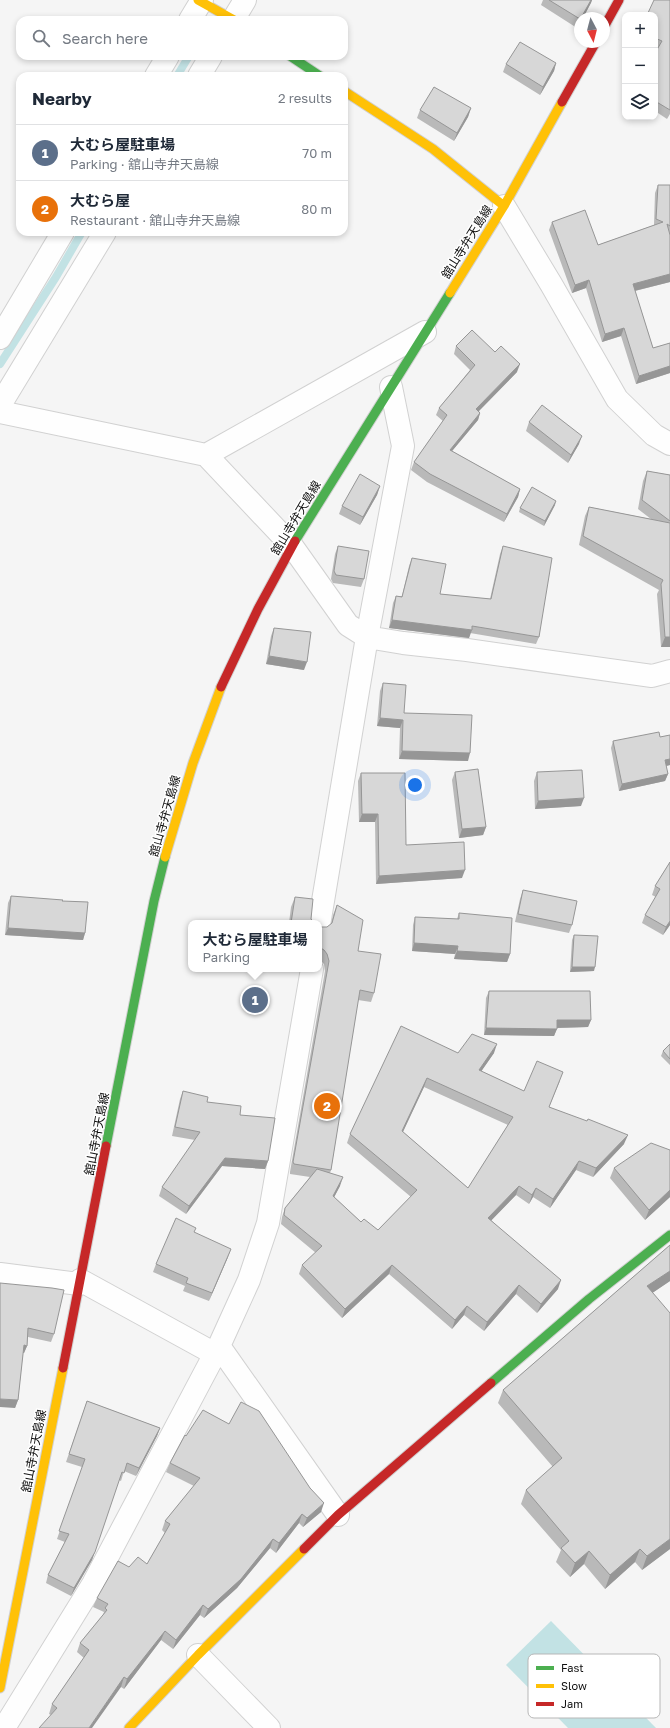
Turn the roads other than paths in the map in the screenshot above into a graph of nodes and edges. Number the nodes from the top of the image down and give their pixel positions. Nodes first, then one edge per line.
1 (245, 0) edge
2 (619, 0) edge
3 (200, 5) edge
4 (224, 16) edge
5 (233, 16) edge
6 (610, 16) edge
7 (593, 48) edge
8 (166, 60) edge
9 (209, 60) edge
10 (296, 60) edge
11 (158, 72) edge
12 (201, 72) edge
13 (314, 72) edge
14 (348, 94) edge
15 (504, 206) junction
16 (61, 236) edge
17 (102, 236) edge
18 (425, 332) junction
19 (0, 338) edge
20 (391, 387) junction
21 (0, 404) edge
22 (0, 412) edge
23 (670, 444) edge
24 (206, 455) junction
25 (292, 546) junction
26 (367, 637) junction
27 (670, 671) edge
28 (320, 920) edge
29 (311, 972) edge
30 (670, 1235) edge
31 (0, 1274) edge
32 (80, 1282) junction
33 (217, 1350) junction
34 (338, 1515) junction
35 (0, 1625) edge
36 (11, 1630) junction
37 (198, 1654) junction
38 (0, 1688) edge
39 (4, 1728) edge
40 (129, 1728) edge
41 (269, 1728) edge

1 - 5 street
2 - 6 main road
3 - 4 main road
7 - 15 main road, 舘山寺弁天島線
8 - 11 street
9 - 12 street
10 - 13 main road
14 - 15 main road
15 - 18 main road, 舘山寺弁天島線
15 - 23 street
16 - 19 street
17 - 21 street
18 - 20 main road, 舘山寺弁天島線
18 - 24 street
20 - 25 main road, 舘山寺弁天島線
20 - 26 street
22 - 24 street
24 - 25 street
25 - 26 street
25 - 32 main road, 舘山寺弁天島線
26 - 27 street
26 - 28 street
29 - 33 street
30 - 34 main road
31 - 32 street
32 - 33 street
32 - 36 main road, 舘山寺弁天島線
33 - 34 street
33 - 39 street
34 - 37 main road
35 - 36 main road
36 - 38 main road, 舘山寺弁天島線
37 - 40 main road
37 - 41 street

